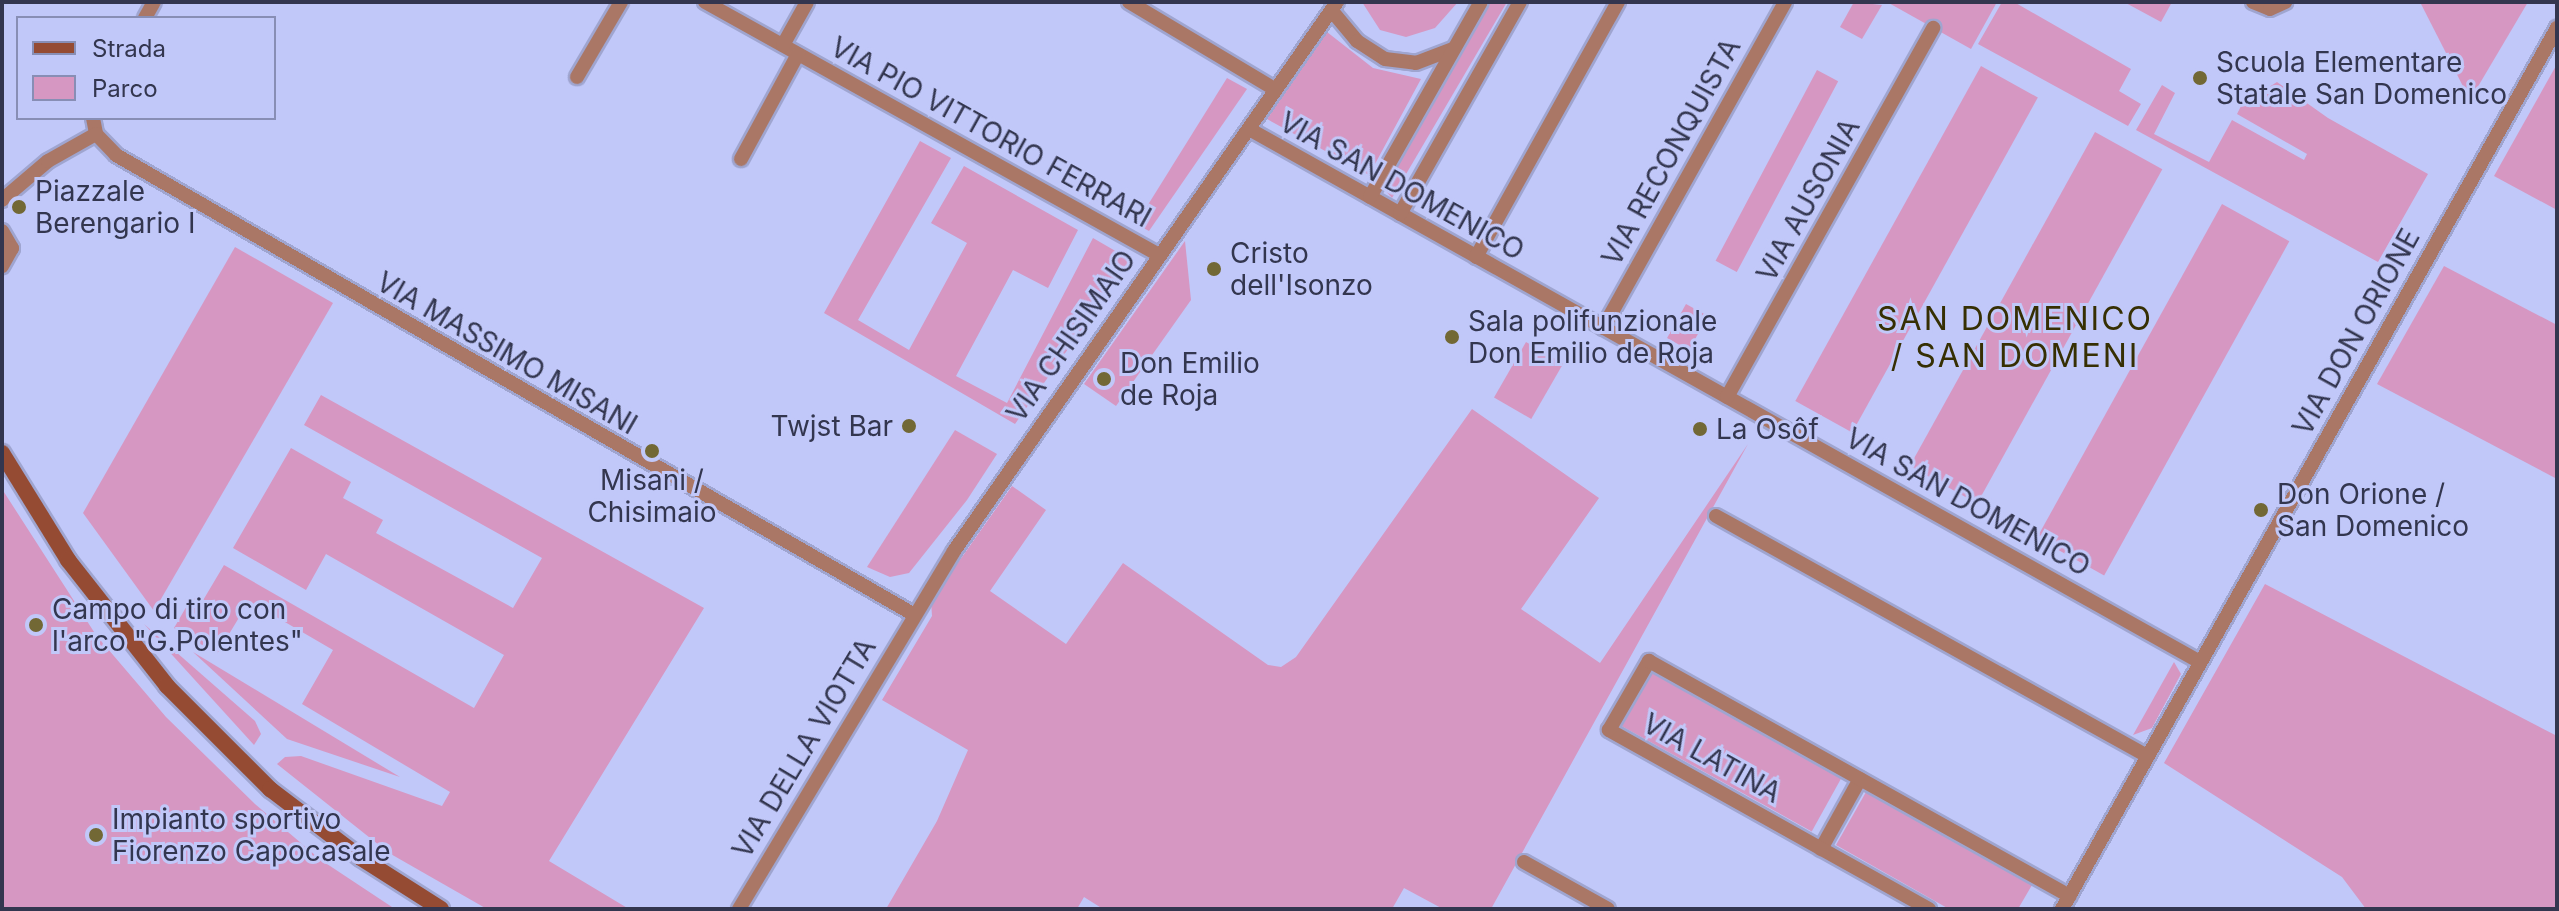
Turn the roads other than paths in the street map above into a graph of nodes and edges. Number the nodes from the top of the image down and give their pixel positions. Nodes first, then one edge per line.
1 (621, 2) edge
2 (705, 2) edge
3 (807, 2) edge
4 (1129, 2) edge
5 (1481, 2) edge
6 (1520, 2) edge
7 (1618, 2) edge
8 (1785, 2) edge
9 (2253, 2) edge
10 (2285, 2) edge
11 (1334, 6) edge
12 (1933, 28) dead end
13 (2557, 28) edge
14 (783, 45) junction
15 (1454, 49) junction
16 (798, 54) junction
17 (577, 77) dead end
18 (1276, 90) junction
19 (93, 120) edge
20 (1249, 129) junction
21 (96, 134) junction
22 (741, 159) dead end
23 (1370, 197) junction
24 (2, 200) edge
25 (1400, 214) junction
26 (2, 231) edge
27 (1159, 255) junction
28 (1476, 257) junction
29 (2, 266) edge
30 (1603, 328) junction
31 (1727, 397) junction
32 (2, 453) edge
33 (1716, 516) dead end
34 (913, 614) junction
35 (2200, 662) junction
36 (2148, 756) junction
37 (1860, 779) junction
38 (1821, 849) junction
39 (1524, 862) dead end
40 (2066, 902) edge
41 (441, 909) edge
42 (739, 909) edge
43 (1608, 909) edge
44 (1929, 909) edge

1 - 17 street
2 - 14 street, VIA PIO VITTORIO FERRARI
3 - 14 street
4 - 18 street
5 - 15 street
6 - 25 street
7 - 28 street
8 - 30 street, VIA RECONQUISTA
9 - 10 street
11 - 15 street
11 - 18 street, VIA CHISIMAIO
12 - 31 street, VIA AUSONIA
13 - 35 street, VIA DON ORIONE
14 - 16 street, VIA PIO VITTORIO FERRARI
15 - 23 street
16 - 22 street, VIA PIO VITTORIO FERRARI
16 - 27 street, VIA PIO VITTORIO FERRARI
18 - 20 street, VIA CHISIMAIO
19 - 21 street
20 - 23 street, VIA SAN DOMENICO
20 - 27 street, VIA CHISIMAIO
21 - 24 street
21 - 34 street, VIA MASSIMO MISANI
23 - 25 street, VIA SAN DOMENICO
25 - 28 street, VIA SAN DOMENICO
26 - 29 street
27 - 34 street, VIA CHISIMAIO
28 - 30 street, VIA SAN DOMENICO
30 - 31 street, VIA SAN DOMENICO
31 - 35 street, VIA SAN DOMENICO
32 - 41 street
33 - 36 street
34 - 42 street, VIA DELLA VIOTTA
35 - 36 street, VIA LATINA
36 - 40 street, VIA LATINA
37 - 38 street
37 - 38 street, VIA LATINA
37 - 40 street, VIA LATINA
38 - 44 street, VIA LATINA
39 - 43 street

